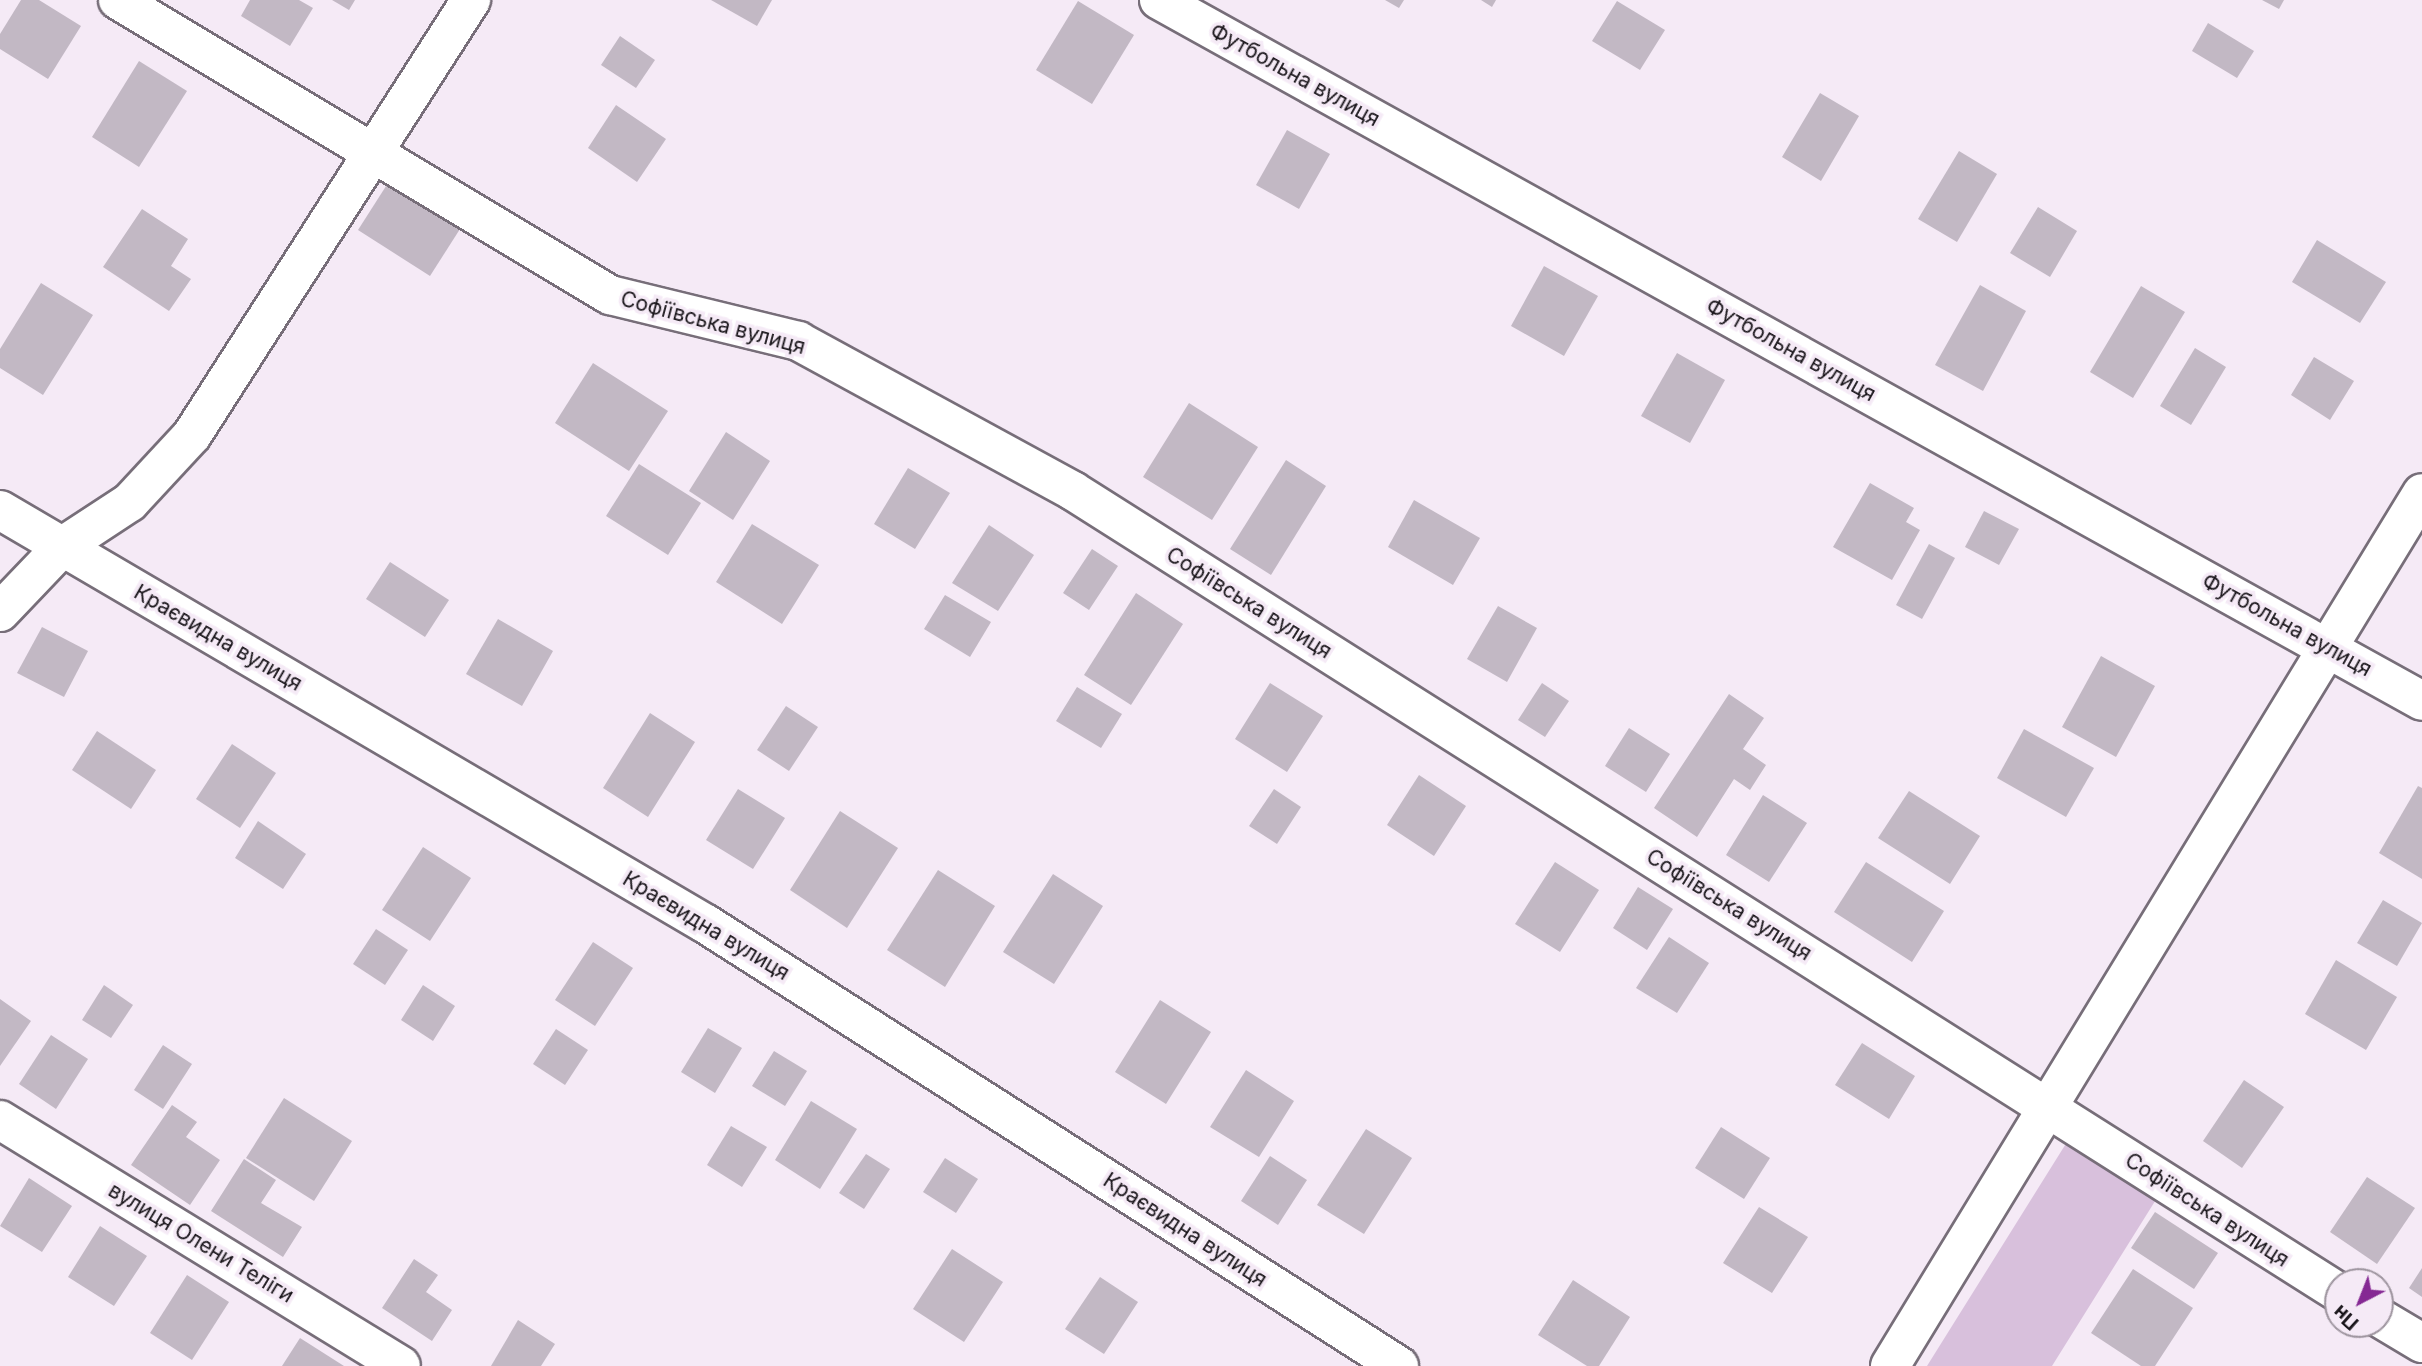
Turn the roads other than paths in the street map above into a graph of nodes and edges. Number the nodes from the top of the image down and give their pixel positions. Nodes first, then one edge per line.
1 (118, 0) edge
2 (471, 0) edge
3 (1159, 0) edge
4 (371, 149) junction
5 (2422, 493) edge
6 (0, 510) edge
7 (63, 546) junction
8 (0, 612) edge
9 (2327, 647) junction
10 (2422, 701) edge
11 (2050, 1108) junction
12 (0, 1120) edge
13 (2324, 1283) edge
14 (2394, 1326) edge
15 (2422, 1343) edge
16 (401, 1366) edge
17 (1399, 1366) edge
18 (1890, 1366) edge

1 - 4 street, Софіївська вулиця
2 - 4 street
3 - 9 street, Футбольна вулиця
4 - 7 street
4 - 11 street, Софіївська вулиця
5 - 9 street
6 - 7 street, Краєвидна вулиця
7 - 8 street
7 - 17 street, Краєвидна вулиця
9 - 10 street, Футбольна вулиця
9 - 11 street
11 - 13 street, Софіївська вулиця
11 - 18 street
12 - 16 street, вулиця Олени Теліги
14 - 15 street

